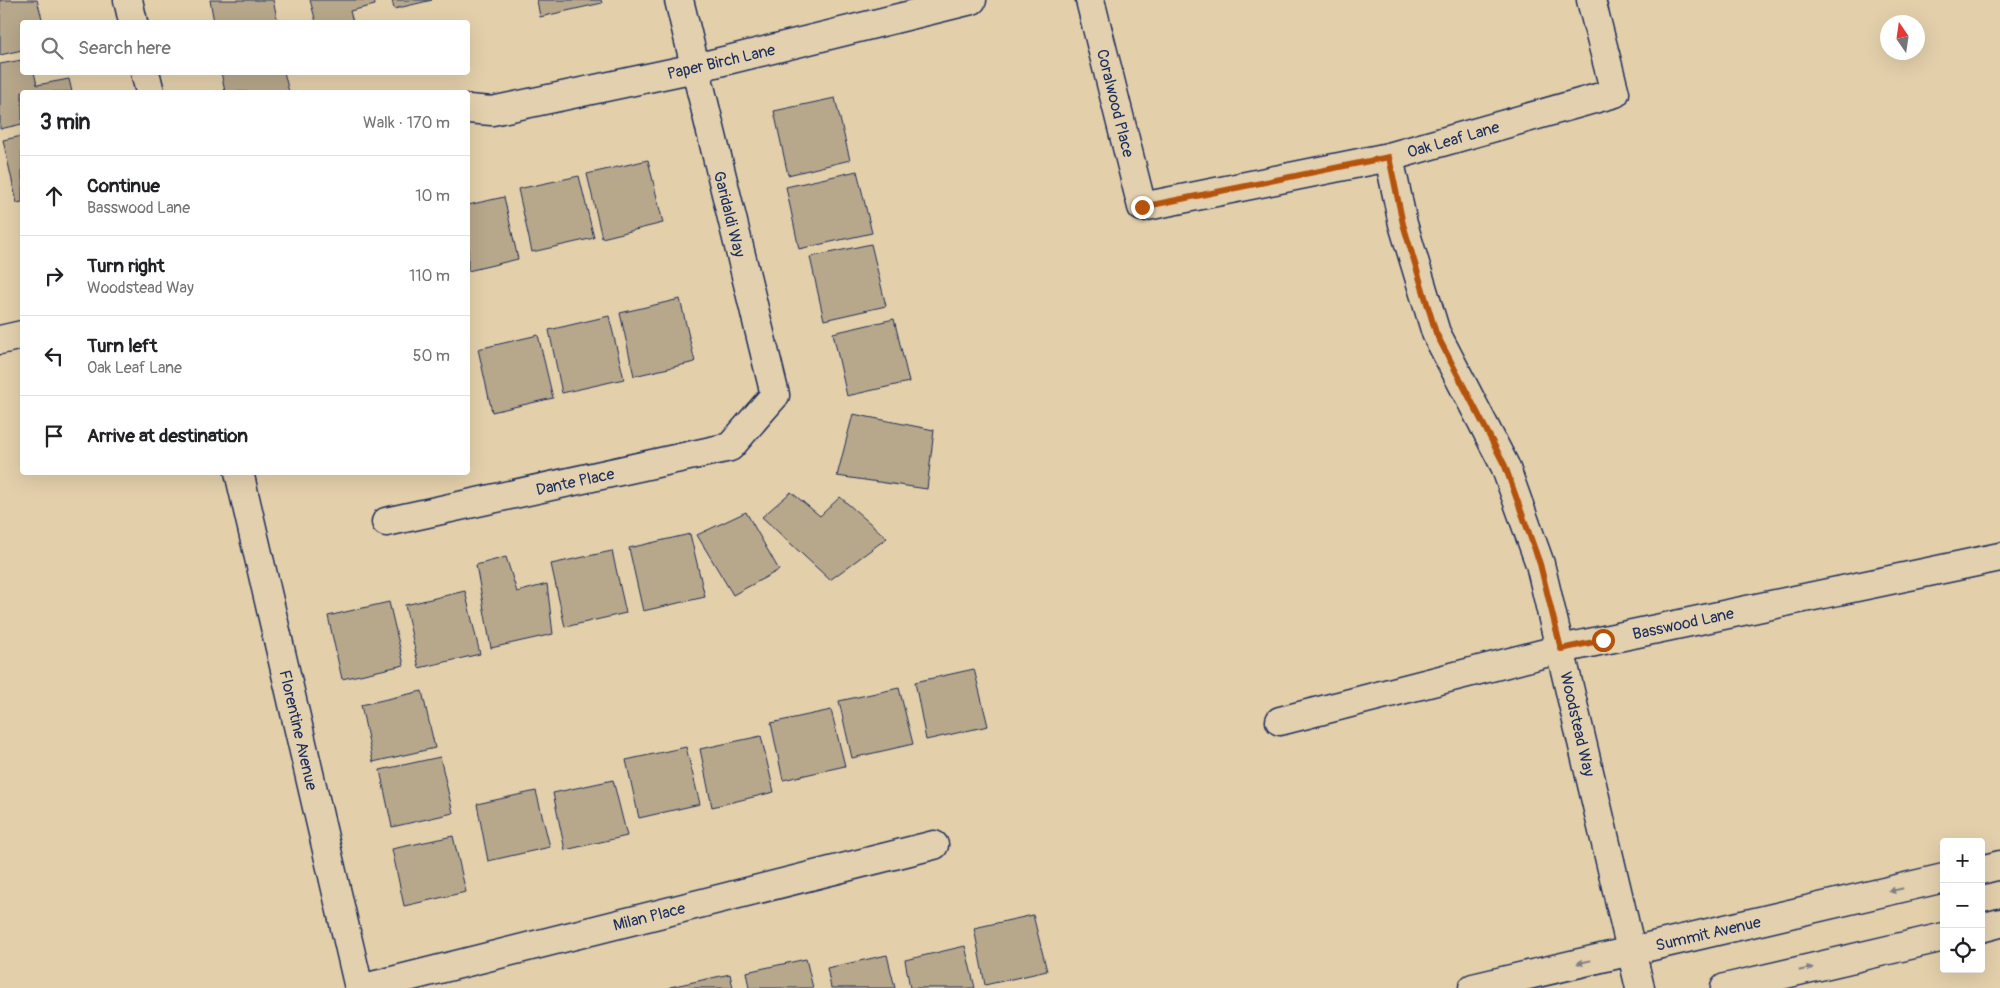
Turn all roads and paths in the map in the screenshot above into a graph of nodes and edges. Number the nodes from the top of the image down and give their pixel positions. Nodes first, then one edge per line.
1 (128, 0) edge
2 (679, 0) edge
3 (972, 0) edge
4 (1090, 0) edge
5 (1591, 0) edge
6 (133, 20) edge
7 (696, 68) junction
8 (146, 75) edge
9 (150, 90) edge
10 (470, 109) edge
11 (1389, 157) junction
12 (1142, 207) joint
13 (20, 335) edge
14 (0, 340) edge
15 (753, 421) joint
16 (240, 475) edge
17 (386, 522) dead end
18 (2000, 557) edge
19 (1561, 649) junction
20 (1280, 721) dead end
21 (934, 845) dead end
22 (2000, 865) edge
23 (1985, 869) edge
24 (1940, 879) edge
25 (2000, 923) edge
26 (1985, 927) edge
27 (1940, 938) edge
28 (1631, 951) junction
29 (359, 988) edge
30 (364, 988) edge
31 (1473, 988) edge
32 (1640, 988) edge
33 (1725, 988) edge

1 - 6 street
2 - 7 street, Garidaldi Way
3 - 7 street, Paper Birch Lane
4 - 12 street, Coralwood Place
5 - 11 street, Oak Leaf Lane
7 - 10 street, Paper Birch Lane
7 - 15 street, Garidaldi Way
8 - 9 street
11 - 12 street, Oak Leaf Lane
11 - 19 street, Woodstead Way
13 - 14 street
15 - 17 street, Dante Place
16 - 29 street, Florentine Avenue
18 - 19 street, Basswood Lane
19 - 20 street, Basswood Lane
19 - 28 street, Woodstead Way
21 - 30 street, Milan Place
22 - 23 street
24 -> 28 street, Summit Avenue
25 - 26 street
33 -> 27 street
28 -> 31 street, Summit Avenue
28 - 32 street, Woodstead Way

